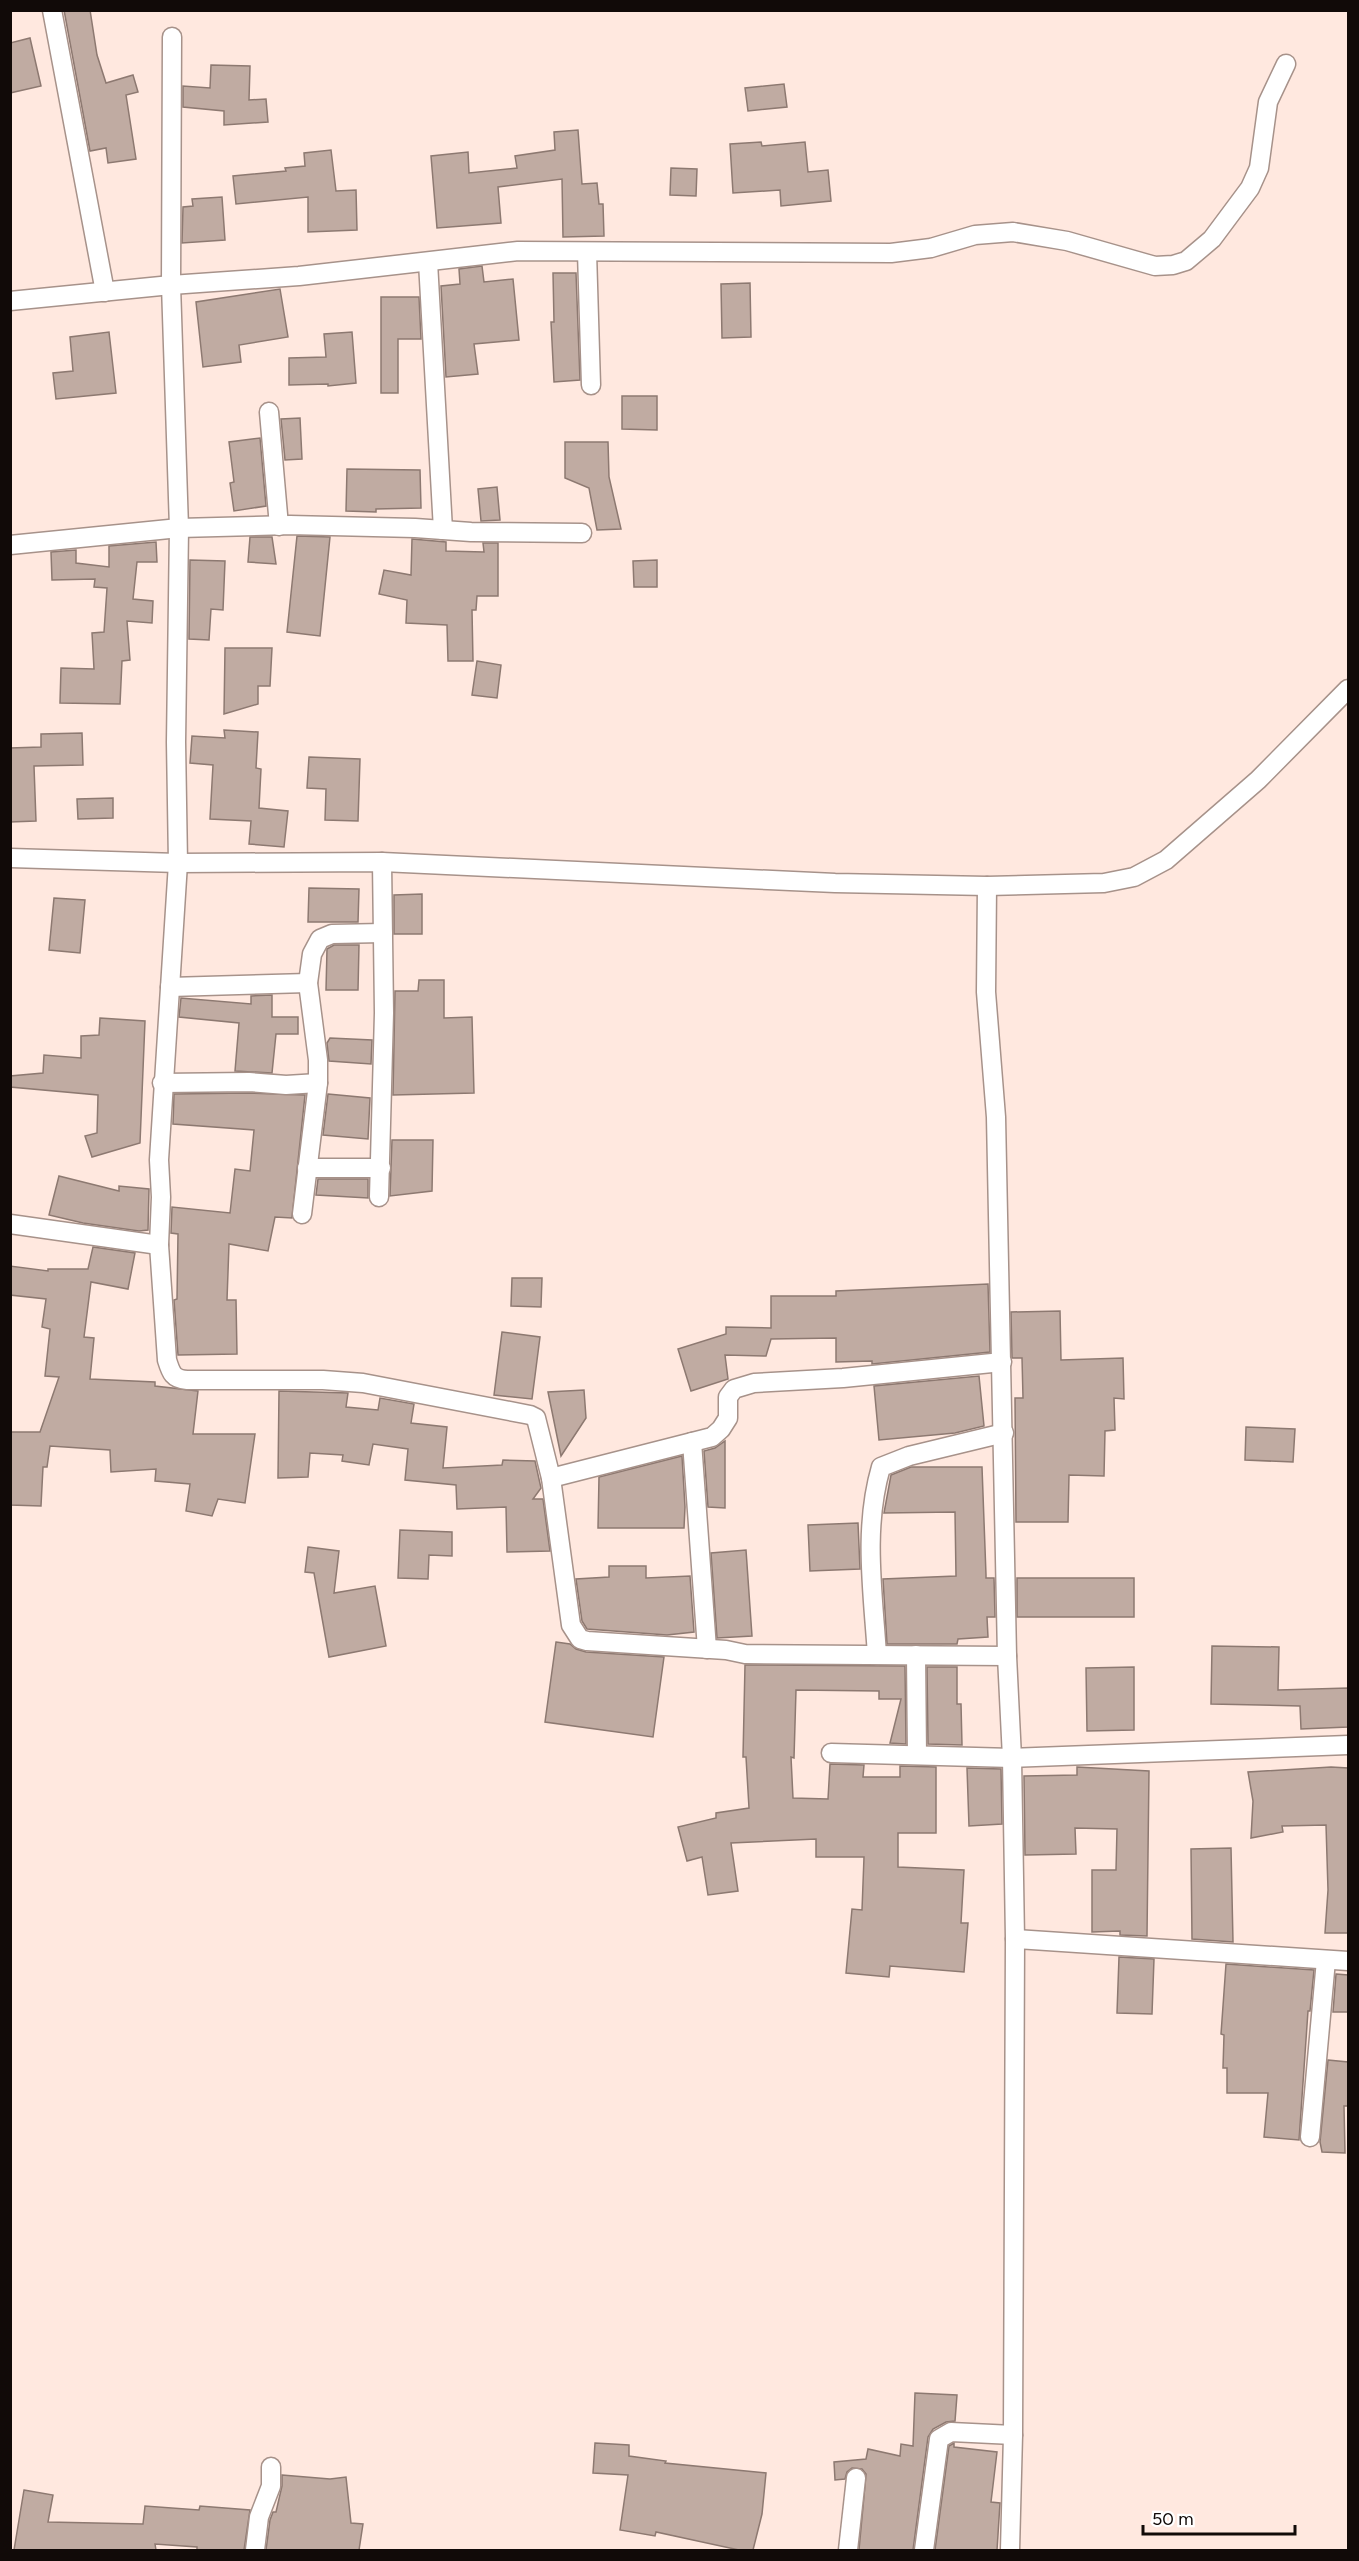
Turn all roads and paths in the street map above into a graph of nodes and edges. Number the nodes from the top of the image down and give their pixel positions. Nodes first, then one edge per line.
1 (52, 10) edge
2 (172, 38) dead end
3 (1286, 64) dead end
4 (587, 252) junction
5 (428, 262) junction
6 (171, 285) junction
7 (105, 292) junction
8 (10, 302) edge
9 (591, 385) dead end
10 (269, 412) dead end
11 (279, 526) junction
12 (179, 528) junction
13 (442, 530) junction
14 (582, 533) dead end
15 (10, 545) edge
16 (1348, 689) edge
17 (10, 858) edge
18 (382, 862) junction
19 (178, 863) junction
20 (987, 886) junction
21 (383, 933) junction
22 (308, 983) junction
23 (170, 987) junction
24 (162, 1083) junction
25 (318, 1083) junction
26 (308, 1168) junction
27 (381, 1168) junction
28 (379, 1197) dead end
29 (302, 1214) dead end
30 (10, 1224) edge
31 (159, 1245) junction
32 (1002, 1362) junction
33 (1004, 1433) junction
34 (692, 1442) junction
35 (551, 1478) junction
36 (707, 1649) junction
37 (877, 1655) junction
38 (916, 1655) junction
39 (1007, 1656) junction
40 (1348, 1745) edge
41 (831, 1753) dead end
42 (916, 1755) junction
43 (1012, 1758) junction
44 (1015, 1939) junction
45 (1326, 1960) junction
46 (1348, 1961) edge
47 (1310, 2137) dead end
48 (1013, 2435) junction
49 (271, 2467) dead end
50 (856, 2478) dead end
51 (255, 2550) edge
52 (848, 2550) edge
53 (924, 2550) edge
54 (1010, 2550) edge

1 - 7 street
2 - 6 street
3 - 4 street
4 - 5 street
4 - 9 street
5 - 6 street
5 - 13 street
6 - 7 street
6 - 12 street
7 - 8 street
10 - 11 street
11 - 12 street
11 - 13 street
12 - 15 street
12 - 19 street
13 - 14 street
16 - 20 street
17 - 19 street
18 - 19 street
18 - 20 street
18 - 21 street
19 - 23 street
20 - 32 street
21 - 22 street
21 - 27 street
22 - 23 street
22 - 25 street
23 - 24 street
24 - 25 street
24 - 31 street
25 - 26 street
26 - 27 street
26 - 29 street
27 - 28 street
30 - 31 street
31 - 35 street
32 - 33 street
32 - 34 street
33 - 37 street
33 - 39 street
34 - 35 street
34 - 36 street
35 - 36 street
36 - 37 street
37 - 38 street
38 - 39 street
38 - 42 street
39 - 43 street
40 - 43 street
41 - 42 street
42 - 43 street
43 - 44 street
44 - 45 street
44 - 48 street
45 - 46 street
45 - 47 street
48 - 53 street
48 - 54 street
49 - 51 street
50 - 52 street

